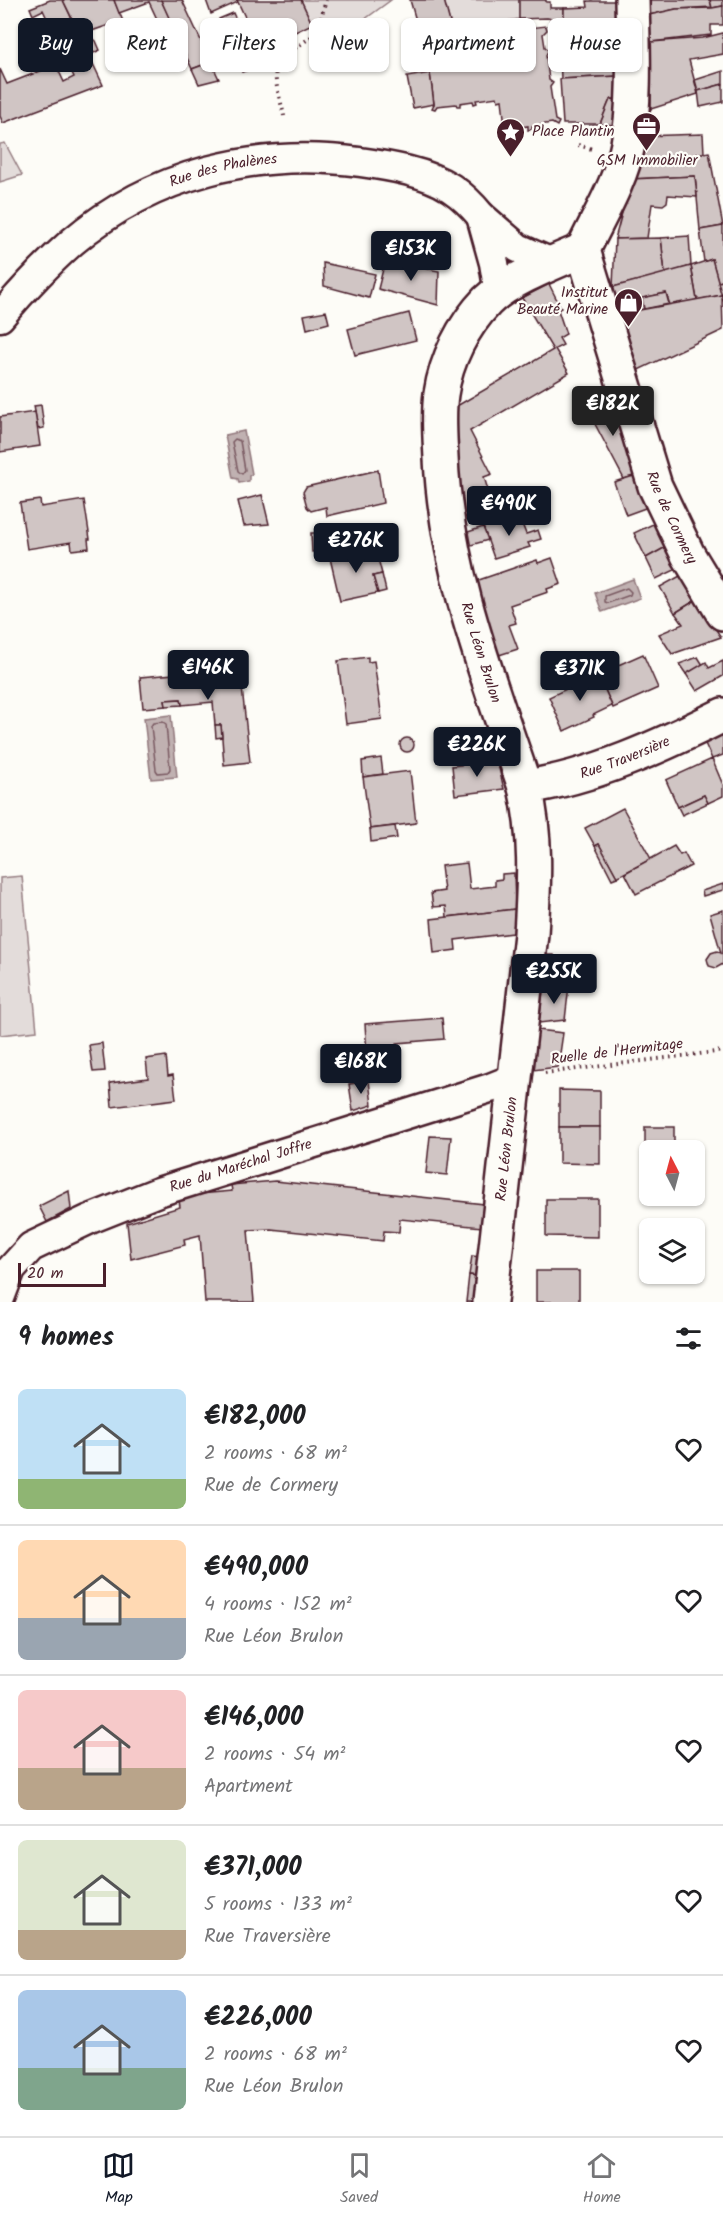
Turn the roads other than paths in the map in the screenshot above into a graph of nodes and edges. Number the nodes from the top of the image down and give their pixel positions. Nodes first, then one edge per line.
1 (632, 0) edge
2 (481, 216) junction
3 (583, 250) junction
4 (552, 263) junction
5 (501, 290) junction
6 (0, 318) edge
7 (723, 613) edge
8 (723, 715) edge
9 (525, 788) junction
10 (515, 1078) junction
11 (0, 1298) edge
12 (490, 1302) edge

1 - 3 main road
2 - 4 street, Rue des Phalènes
2 - 5 street, Rue des Phalènes
2 - 6 street, Rue des Phalènes
3 - 4 main road, Rue Léon Brulon
3 - 7 main road, Rue de Cormery
4 - 5 main road, Rue Léon Brulon
5 - 9 main road, Rue Léon Brulon
8 - 9 main road, Rue Traversière
9 - 10 main road, Rue Léon Brulon
10 - 11 street, Rue du Maréchal Joffre
10 - 12 main road, Rue Léon Brulon

